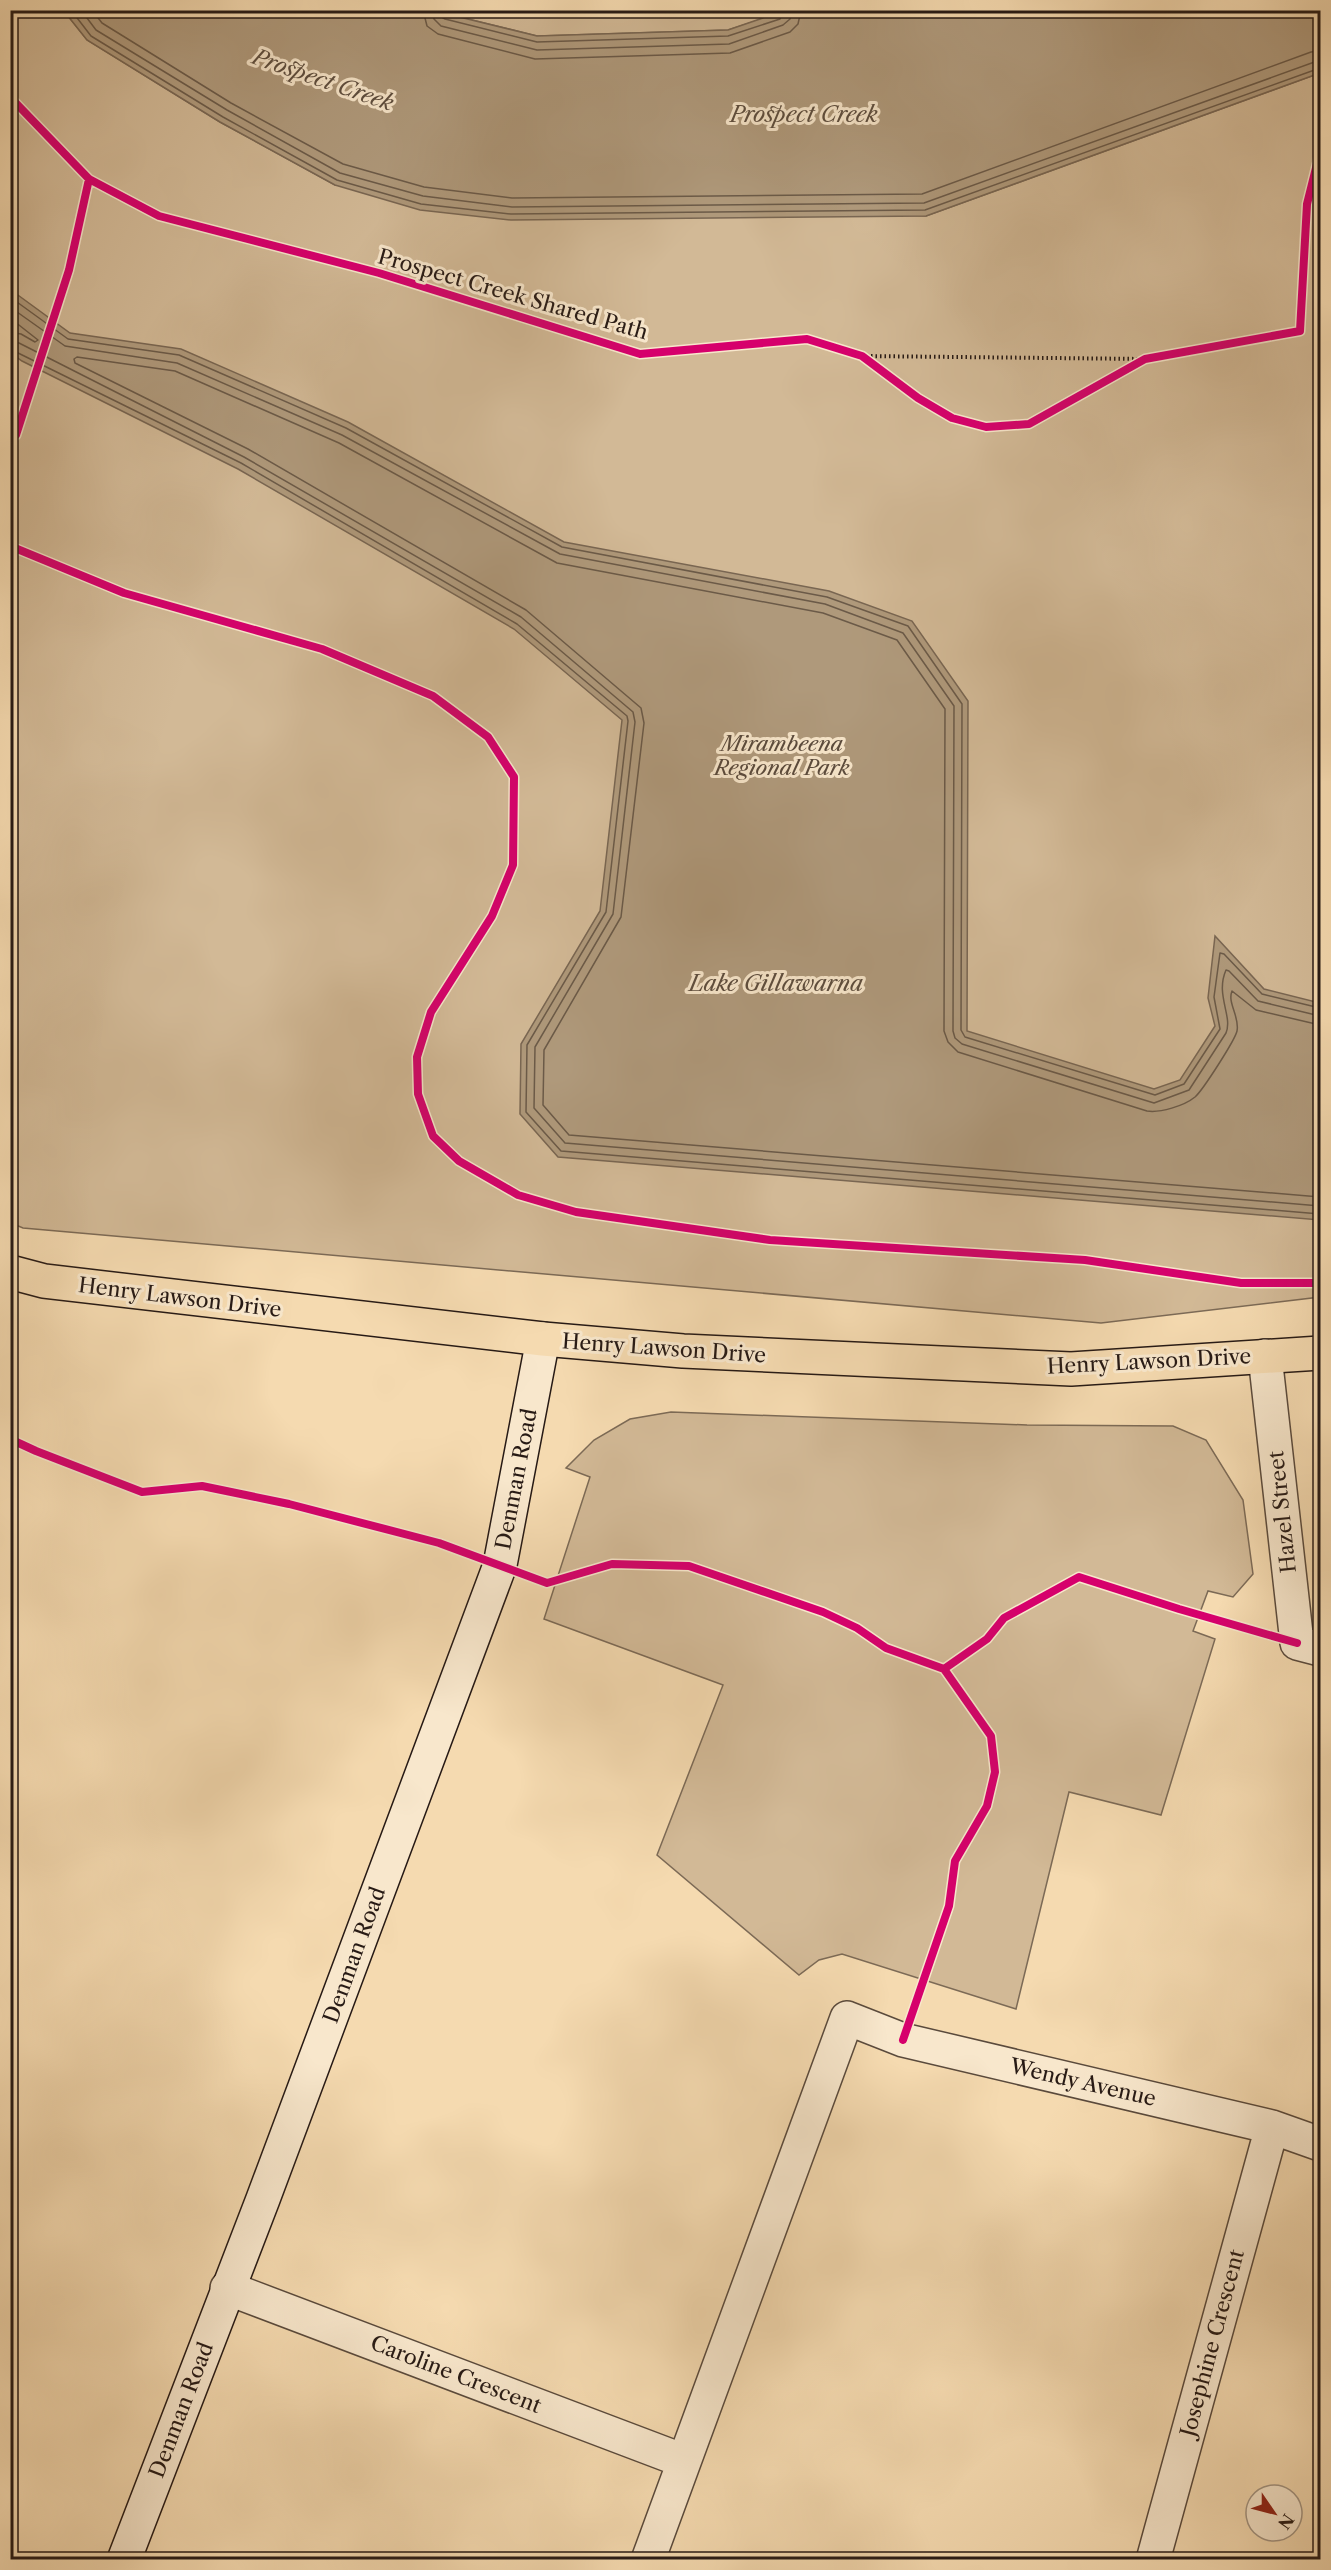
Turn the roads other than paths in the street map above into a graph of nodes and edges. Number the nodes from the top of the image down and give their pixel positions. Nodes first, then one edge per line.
1 (10, 1272) edge
2 (543, 1340) junction
3 (1320, 1353) edge
4 (1265, 1356) junction
5 (1320, 1649) edge
6 (1272, 2127) junction
7 (1320, 2144) edge
8 (227, 2288) junction
9 (684, 2461) junction
10 (124, 2559) edge
11 (648, 2559) edge
12 (1153, 2559) edge

1 - 2 main road, Henry Lawson Drive
2 - 4 main road, Henry Lawson Drive
2 - 8 street, Denman Road
3 - 4 main road, Henry Lawson Drive
4 - 5 street, Hazel Street
6 - 7 street, Wendy Avenue
6 - 9 street, Wendy Avenue
6 - 12 street, Josephine Crescent
8 - 9 street, Caroline Crescent
8 - 10 street, Denman Road
9 - 11 street

